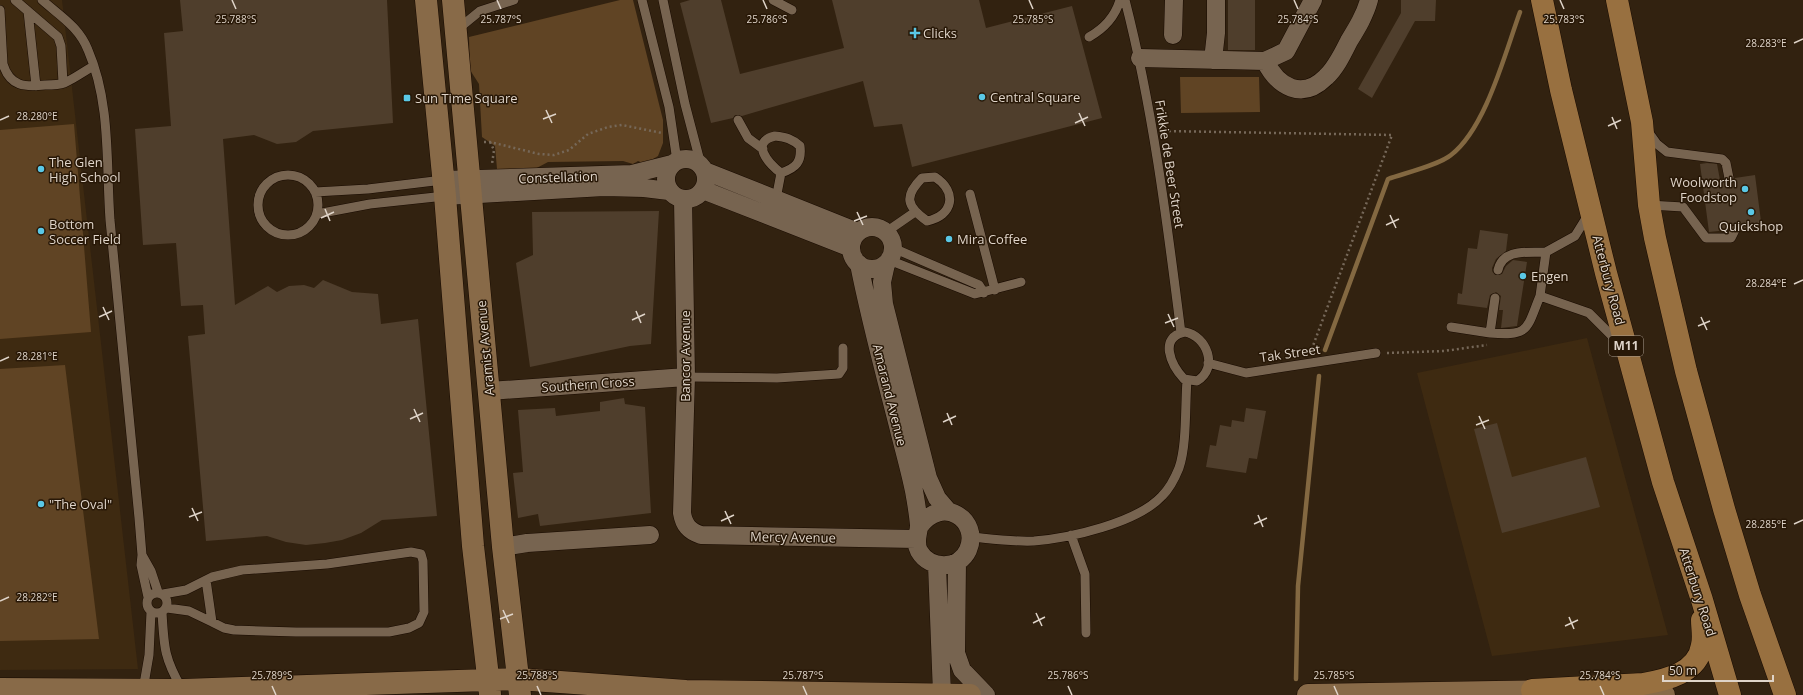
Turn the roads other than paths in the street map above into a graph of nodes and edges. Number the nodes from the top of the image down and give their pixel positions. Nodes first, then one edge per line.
1 (15, 0) edge
2 (42, 0) edge
3 (426, 0) edge
4 (453, 0) edge
5 (514, 0) edge
6 (642, 0) edge
7 (663, 0) edge
8 (773, 0) edge
9 (1120, 0) edge
10 (1126, 0) edge
11 (1174, 0) edge
12 (1216, 0) edge
13 (1313, 0) edge
14 (1369, 0) edge
15 (1542, 0) edge
16 (1617, 0) edge
17 (0, 10) edge
18 (792, 10) dead end
19 (28, 11) junction
20 (456, 32) junction
21 (1173, 36) dead end
22 (1089, 37) dead end
23 (1140, 58) junction
24 (1213, 60) junction
25 (1265, 61) junction
26 (94, 66) junction
27 (63, 83) junction
28 (36, 86) junction
29 (738, 120) dead end
30 (1642, 122) junction
31 (763, 149) junction
32 (674, 162) junction
33 (703, 168) junction
34 (781, 173) junction
35 (1729, 178) dead end
36 (471, 187) junction
37 (444, 188) junction
38 (368, 189) junction
39 (703, 190) junction
40 (315, 192) junction
41 (970, 194) dead end
42 (676, 195) junction
43 (776, 199) junction
44 (370, 204) junction
45 (1649, 205) junction
46 (1591, 211) junction
47 (915, 212) junction
48 (317, 214) junction
49 (1735, 230) dead end
50 (854, 240) junction
51 (888, 251) junction
52 (1546, 252) junction
53 (859, 264) junction
54 (1498, 270) dead end
55 (1021, 282) dead end
56 (994, 290) junction
57 (1540, 296) junction
58 (1495, 298) dead end
59 (1451, 327) dead end
60 (1181, 333) junction
61 (1490, 333) junction
62 (843, 348) dead end
63 (1628, 352) junction
64 (1376, 353) dead end
65 (1208, 363) junction
66 (686, 377) junction
67 (1187, 380) junction
68 (489, 391) junction
69 (949, 512) junction
70 (682, 513) joint
71 (918, 533) junction
72 (650, 535) dead end
73 (1071, 535) junction
74 (971, 537) junction
75 (503, 548) junction
76 (142, 555) junction
77 (957, 562) junction
78 (937, 565) junction
79 (206, 580) junction
80 (160, 593) junction
81 (148, 597) junction
82 (1702, 600) junction
83 (164, 610) junction
84 (151, 612) junction
85 (212, 622) junction
86 (1086, 633) dead end
87 (519, 687) edge
88 (490, 688) edge
89 (0, 689) edge
90 (143, 690) junction
91 (183, 690) junction
92 (1532, 690) junction
93 (942, 694) edge
94 (970, 695) edge
95 (986, 695) edge
96 (1308, 695) edge
97 (1664, 695) edge
98 (1730, 695) edge
99 (1785, 695) edge

1 - 19 lane
2 - 26 lane
3 - 37 street
4 - 20 street, Aramist Avenue
5 - 20 lane
6 - 32 lane
7 - 33 lane
8 - 18 lane
9 - 22 lane
10 - 23 lane, Frikkie de Beer Street
11 - 21 street
12 - 24 street
13 - 25 street
14 - 25 street
15 - 46 main road, Atterbury Road / M11
16 - 30 main road
17 - 28 lane
19 - 27 lane
19 - 28 lane
20 - 36 street, Aramist Avenue
23 - 24 street
23 - 60 lane, Frikkie de Beer Street
24 - 25 street
26 - 27 lane
26 - 76 lane
27 - 28 lane
29 - 31 lane
30 - 35 lane
30 - 45 main road
31 - 34 lane
31 - 34 lane
32 - 33 street
32 - 36 street, Constellation
32 - 42 street
33 - 39 street
33 - 43 street
34 - 43 lane
36 - 37 street, Constellation
36 - 42 street, Constellation
36 - 68 street, Aramist Avenue
37 - 38 lane
37 - 44 lane
37 - 88 street
38 - 40 lane
38 - 44 lane
39 - 42 street
39 - 50 street
40 - 48 lane
40 - 48 lane
41 - 56 lane
42 - 66 street, Bancor Avenue
43 - 50 street
44 - 48 lane
45 - 49 lane
45 - 99 main road
46 - 52 lane
46 - 63 main road, Atterbury Road / M11
47 - 47 lane
47 - 51 lane
50 - 51 street
50 - 53 street
51 - 53 street
51 - 56 lane
51 - 69 street, Amarand Avenue
52 - 54 lane
52 - 57 lane
53 - 71 street, Amarand Avenue
55 - 56 lane
57 - 61 lane
57 - 63 lane
58 - 61 lane
59 - 61 lane
60 - 65 lane
60 - 67 lane
62 - 66 lane
63 - 82 main road, Atterbury Road / M11
64 - 65 lane, Tak Street
65 - 67 lane
66 - 68 street, Southern Cross
66 - 70 street, Bancor Avenue
67 - 73 lane
68 - 75 street, Aramist Avenue
69 - 71 street
69 - 74 street
70 - 71 street, Mercy Avenue
71 - 78 street
72 - 75 street
73 - 74 lane
73 - 86 lane
74 - 77 street
75 - 87 street, Aramist Avenue
76 - 80 lane
76 - 81 lane
77 - 78 street
77 - 95 street
78 - 93 street
79 - 80 lane
79 - 85 lane
79 - 85 lane
80 - 81 lane
80 - 83 lane
81 - 84 lane
82 - 92 main road
82 - 98 main road, Atterbury Road / M11
83 - 84 lane
83 - 85 lane
83 - 91 lane
84 - 90 lane
87 - 88 street
87 - 93 street
88 - 91 street
89 - 90 street
90 - 91 street
92 - 96 street
92 - 97 street
93 - 94 street

